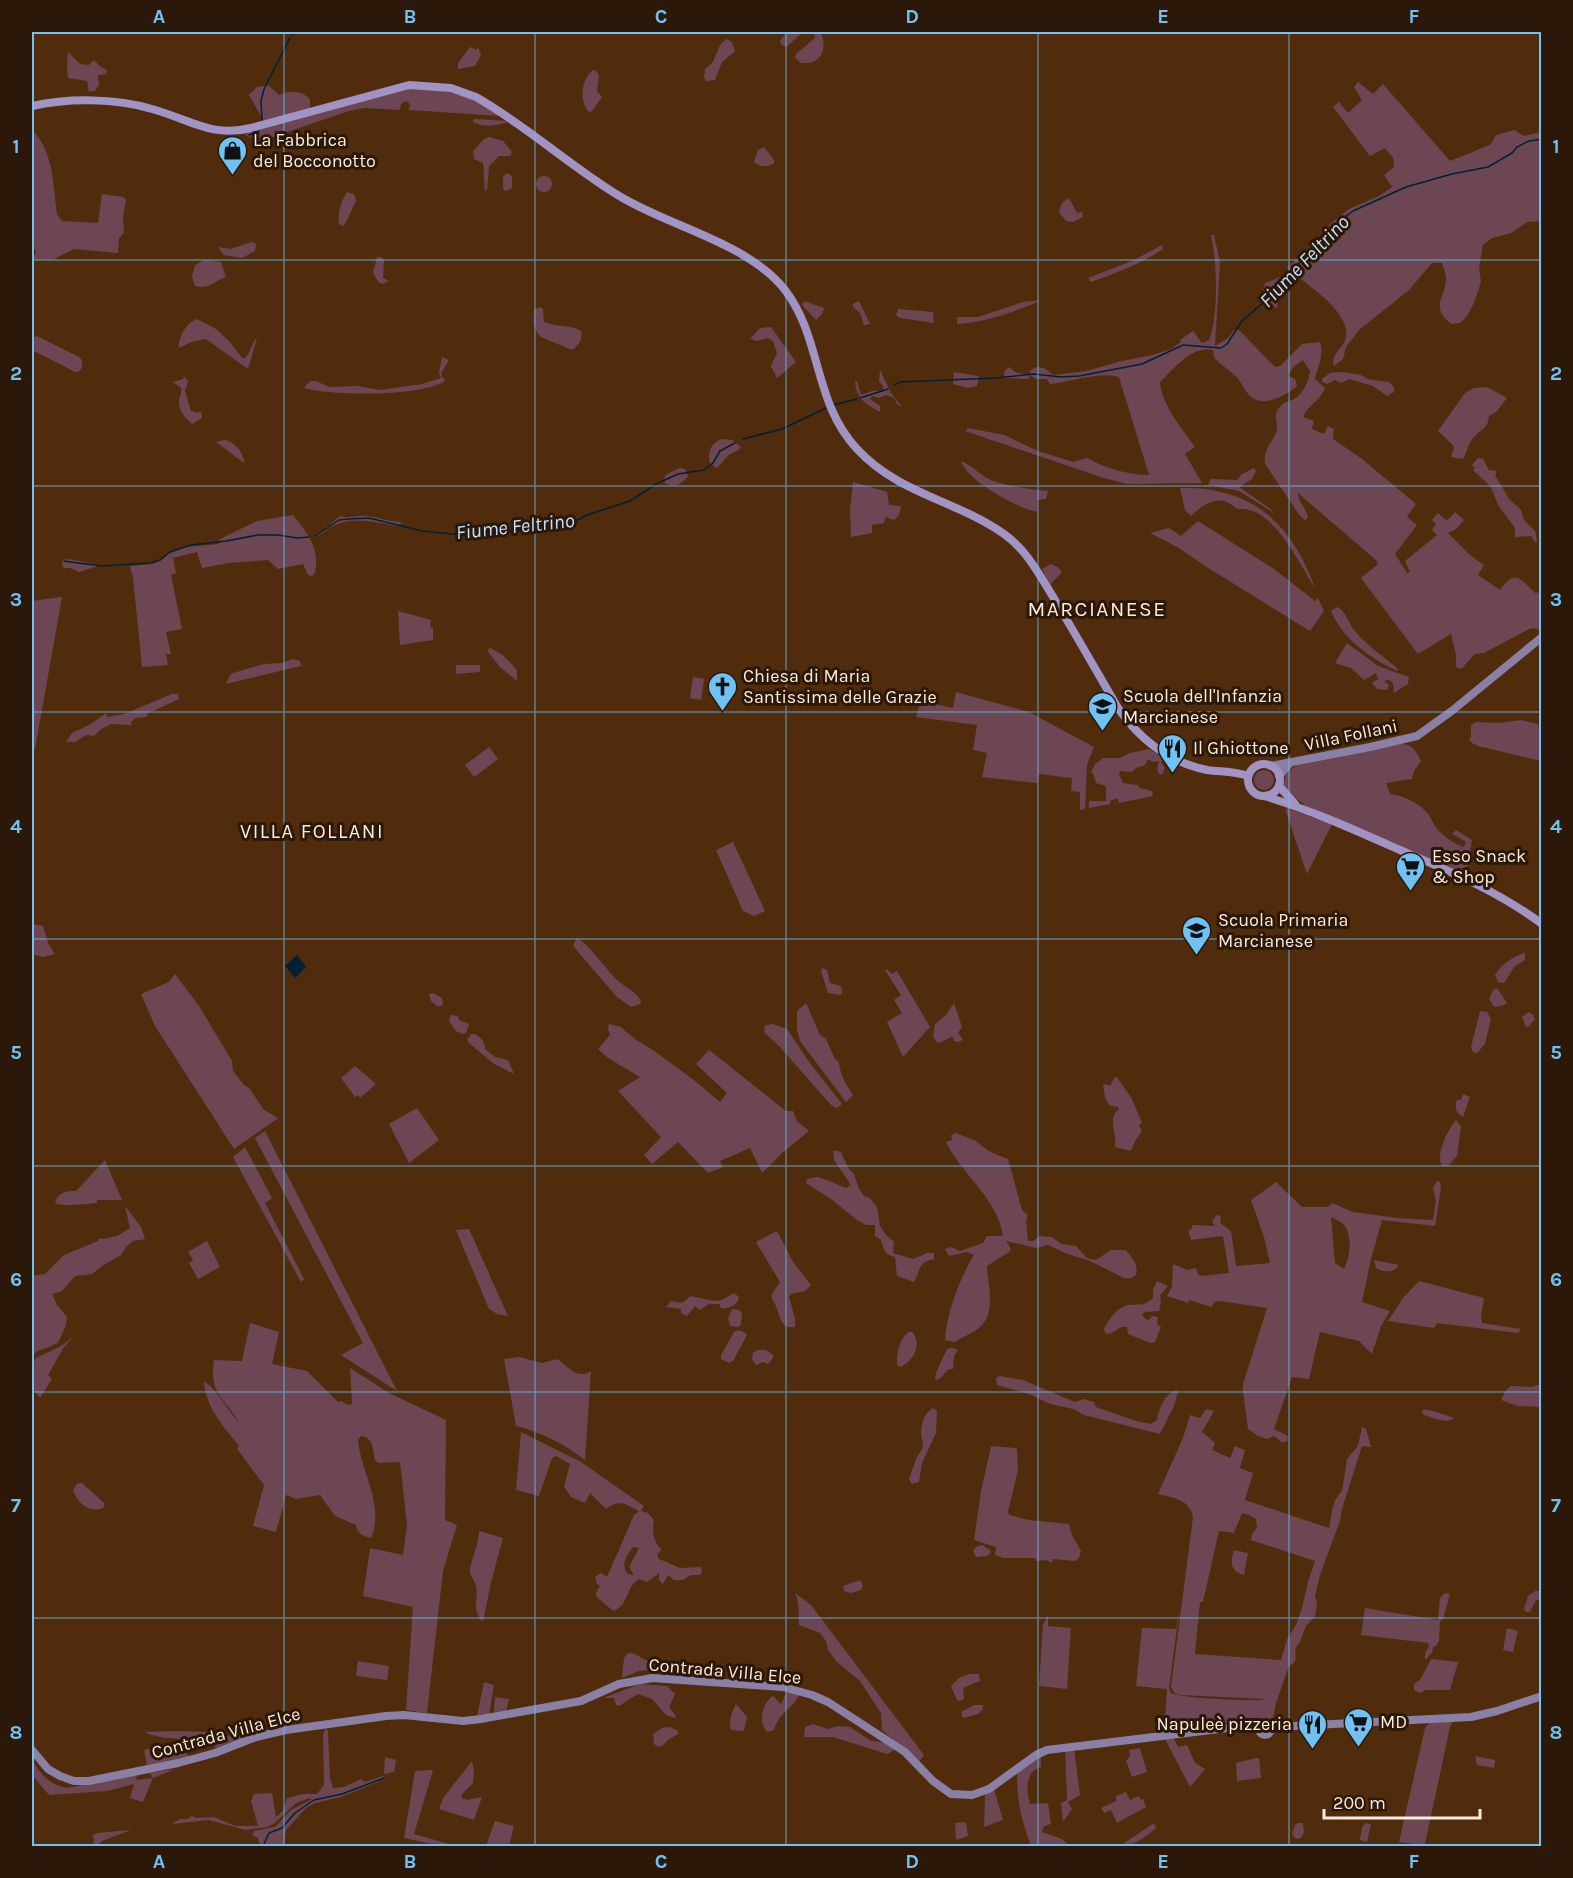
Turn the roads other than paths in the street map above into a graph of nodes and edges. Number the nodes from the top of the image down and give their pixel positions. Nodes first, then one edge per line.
1 (32, 106) edge
2 (1542, 637) edge
3 (1291, 762) junction
4 (1271, 765) junction
5 (1255, 766) junction
6 (1228, 771) junction
7 (1279, 776) junction
8 (1248, 777) junction
9 (1279, 786) junction
10 (1264, 796) junction
11 (1298, 806) junction
12 (1542, 924) edge
13 (1542, 1696) edge
14 (32, 1750) edge

1 - 6 main road
2 - 3 main road, Villa Follani
3 - 4 main road, Villa Follani
3 - 7 main road, Villa Follani
4 - 5 main road
4 - 7 main road
5 - 6 main road
5 - 8 main road
6 - 8 main road
7 - 9 main road
8 - 10 main road
9 - 10 main road
9 - 11 main road
10 - 11 main road
11 - 12 main road
13 - 14 main road, Contrada Villa Elce

